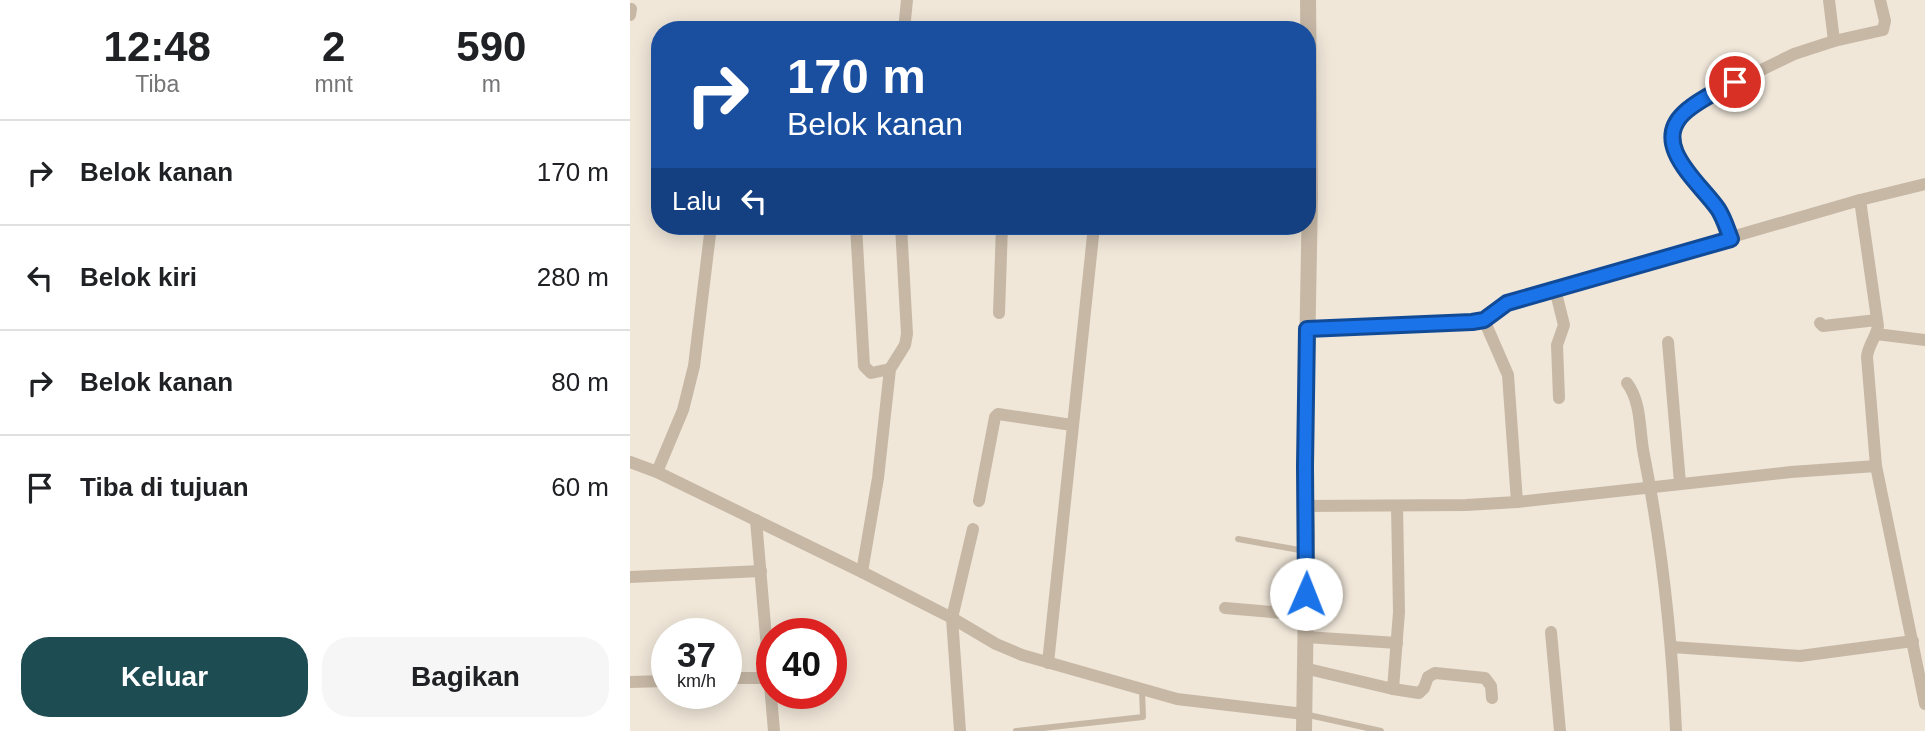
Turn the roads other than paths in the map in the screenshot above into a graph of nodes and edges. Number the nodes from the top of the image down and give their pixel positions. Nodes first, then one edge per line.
1 (907, 0) edge
2 (1308, 0) edge
3 (1829, 0) edge
4 (1880, 0) edge
5 (905, 21) edge
6 (1308, 21) edge
7 (1834, 41) junction
8 (1925, 184) edge
9 (1860, 200) junction
10 (711, 235) edge
11 (857, 235) edge
12 (902, 235) edge
13 (1002, 235) edge
14 (1093, 235) edge
15 (1307, 235) edge
16 (1731, 239) junction
17 (1555, 289) junction
18 (999, 313) dead end
19 (1484, 320) junction
20 (1877, 320) junction
21 (1820, 323) dead end
22 (1307, 329) junction
23 (1876, 334) junction
24 (1925, 340) edge
25 (1668, 342) dead end
26 (890, 369) junction
27 (1627, 383) dead end
28 (1559, 398) dead end
29 (1072, 425) junction
30 (630, 462) edge
31 (1877, 466) junction
32 (657, 472) junction
33 (1680, 483) junction
34 (1651, 487) junction
35 (979, 501) dead end
36 (1517, 502) junction
37 (1306, 506) junction
38 (1397, 506) junction
39 (756, 520) junction
40 (973, 529) dead end
41 (1238, 539) dead end
42 (1307, 552) junction
43 (761, 571) junction
44 (862, 572) junction
45 (630, 577) edge
46 (1225, 608) dead end
47 (1306, 615) junction
48 (765, 618) edge
49 (952, 618) junction
50 (1551, 632) dead end
51 (1306, 638) junction
52 (1913, 641) junction
53 (1397, 643) junction
54 (1672, 647) junction
55 (1048, 663) junction
56 (1304, 668) junction
57 (651, 681) edge
58 (630, 682) edge
59 (1393, 689) junction
60 (1142, 690) junction
61 (1492, 698) dead end
62 (1925, 704) edge
63 (772, 709) edge
64 (1304, 723) edge
65 (774, 731) edge
66 (960, 731) edge
67 (1016, 731) edge
68 (1381, 731) edge
69 (1560, 731) edge
70 (1676, 731) edge

1 - 5 street
2 - 6 street
3 - 7 street
4 - 7 street
7 - 16 street
8 - 9 street
9 - 16 street
9 - 20 street
10 - 32 street
11 - 26 street
12 - 26 street
13 - 18 street
14 - 29 street
15 - 22 street
16 - 17 street
17 - 19 street
17 - 28 street
19 - 22 street
19 - 36 street
20 - 21 street
20 - 23 street
22 - 37 street
23 - 24 street
23 - 31 street
25 - 33 street
26 - 44 street
27 - 34 street
29 - 35 street
29 - 55 street
30 - 32 street
31 - 33 street
31 - 52 street
32 - 39 street
33 - 34 street
34 - 36 street
34 - 54 street
36 - 38 street
37 - 38 street
37 - 42 street
38 - 53 street
39 - 43 street
39 - 44 street
40 - 49 street
41 - 42 lane
42 - 47 street
43 - 45 street
43 - 48 street
44 - 49 street
46 - 47 street
47 - 51 street
49 - 55 street
49 - 66 street
50 - 69 street
51 - 53 street
51 - 56 street
52 - 54 street
52 - 62 street
53 - 59 street
54 - 70 street
55 - 60 street
56 - 59 street
56 - 64 street
57 - 58 street
59 - 61 street
60 - 64 street
60 - 67 lane
63 - 65 street
64 - 68 lane

